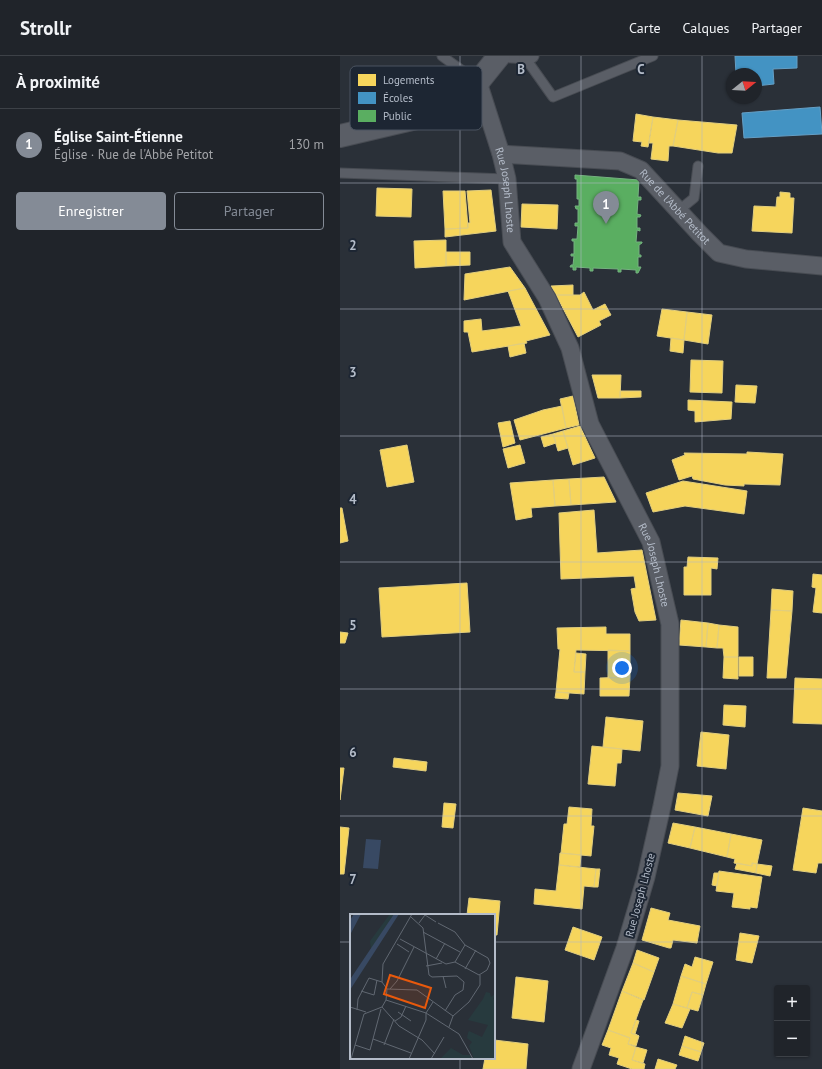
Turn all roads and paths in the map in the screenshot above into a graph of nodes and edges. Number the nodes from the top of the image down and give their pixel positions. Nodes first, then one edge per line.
1 (442, 56) edge
2 (498, 56) edge
3 (653, 56) edge
4 (529, 57) edge
5 (456, 66) edge
6 (482, 77) edge
7 (482, 95) edge
8 (366, 130) edge
9 (340, 136) edge
10 (501, 154) junction
11 (698, 166) dead end
12 (340, 173) edge
13 (507, 179) junction
14 (678, 211) junction
15 (822, 266) edge
16 (581, 1069) edge

1 - 5 lane
2 - 4 lane
2 - 6 street
3 - 4 lane
7 - 10 street, Rue Joseph Lhoste
8 - 9 street
10 - 13 street, Rue Joseph Lhoste
10 - 14 street, Rue de l'Abbé Petitot
11 - 14 lane
12 - 13 lane
13 - 16 street, Rue Joseph Lhoste
14 - 15 street, Rue de l'Abbé Petitot

